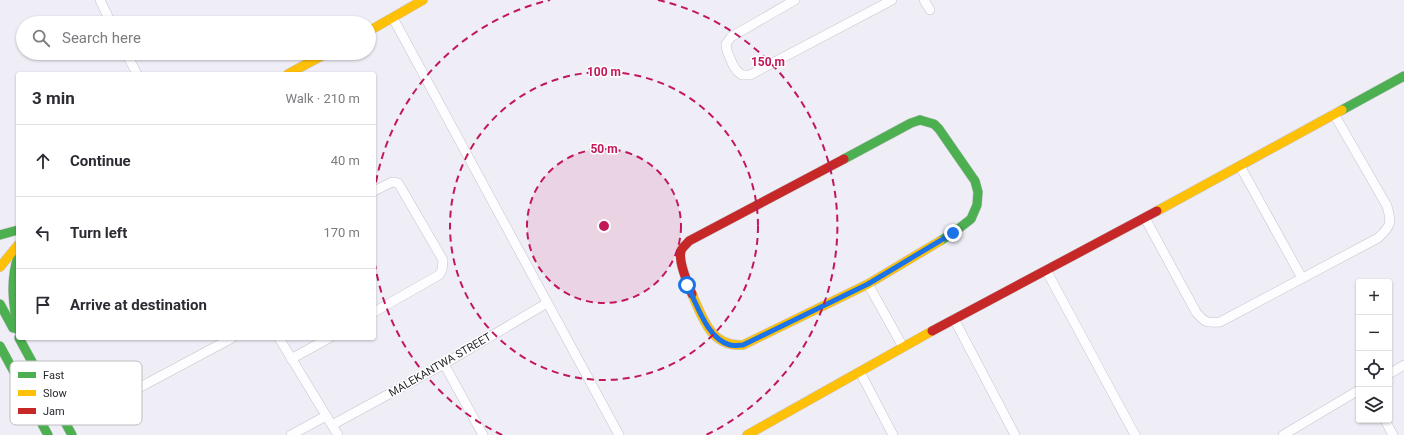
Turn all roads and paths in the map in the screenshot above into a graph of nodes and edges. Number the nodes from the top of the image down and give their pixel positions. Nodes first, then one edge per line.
1 (100, 0) edge
2 (795, 0) edge
3 (892, 0) edge
4 (924, 0) edge
5 (423, 1) edge
6 (930, 10) dead end
7 (108, 16) edge
8 (393, 18) junction
9 (376, 27) edge
10 (130, 60) edge
11 (314, 60) edge
12 (136, 72) edge
13 (292, 72) edge
14 (1404, 76) edge
15 (1334, 114) junction
16 (1240, 166) junction
17 (376, 190) edge
18 (1145, 218) junction
19 (16, 231) edge
20 (0, 235) edge
21 (16, 247) edge
22 (16, 264) edge
23 (0, 267) edge
24 (1046, 270) junction
25 (1302, 278) junction
26 (868, 284) junction
27 (547, 303) junction
28 (0, 304) edge
29 (376, 311) edge
30 (954, 319) junction
31 (16, 320) edge
32 (16, 333) edge
33 (20, 340) edge
34 (228, 340) edge
35 (281, 340) edge
36 (325, 340) edge
37 (0, 346) edge
38 (903, 347) junction
39 (291, 359) junction
40 (32, 361) edge
41 (10, 364) edge
42 (444, 364) junction
43 (1404, 366) edge
44 (0, 368) edge
45 (860, 372) junction
46 (1392, 372) edge
47 (10, 375) edge
48 (142, 386) edge
49 (1356, 392) edge
50 (326, 416) junction
51 (1387, 423) edge
52 (43, 425) edge
53 (67, 425) edge
54 (332, 425) junction
55 (764, 431) edge
56 (48, 435) edge
57 (72, 435) edge
58 (291, 435) edge
59 (338, 435) edge
60 (483, 435) edge
61 (620, 435) edge
62 (746, 435) edge
63 (893, 435) edge
64 (1015, 435) edge
65 (1135, 435) edge
66 (1283, 435) edge
67 (1393, 435) edge

1 - 7 street
2 - 3 street
4 - 6 street
5 - 8 street
8 - 9 street
8 - 27 street
10 - 12 street
11 - 13 street
14 - 15 street
15 - 16 street
15 - 25 street
16 - 18 street
16 - 25 street
17 - 29 street
18 - 24 street
18 - 25 street
19 - 20 street
21 - 23 street
22 - 31 street
24 - 30 street
24 - 65 street
26 - 26 street
26 - 38 street
27 - 42 street, MALEKANTWA STREET
27 - 61 street
28 - 32 street
30 - 38 street
30 - 64 street
33 - 40 street
34 - 48 street
35 - 39 street
36 - 39 street
37 - 41 street
38 - 45 street
39 - 50 street
42 - 54 street, MALEKANTWA STREET
42 - 60 street
43 - 46 street
44 - 47 street
45 - 55 street
45 - 63 street
49 - 66 street
50 - 54 street
50 - 58 street
51 - 67 street
52 - 56 street
53 - 57 street
54 - 59 street
55 - 62 street

